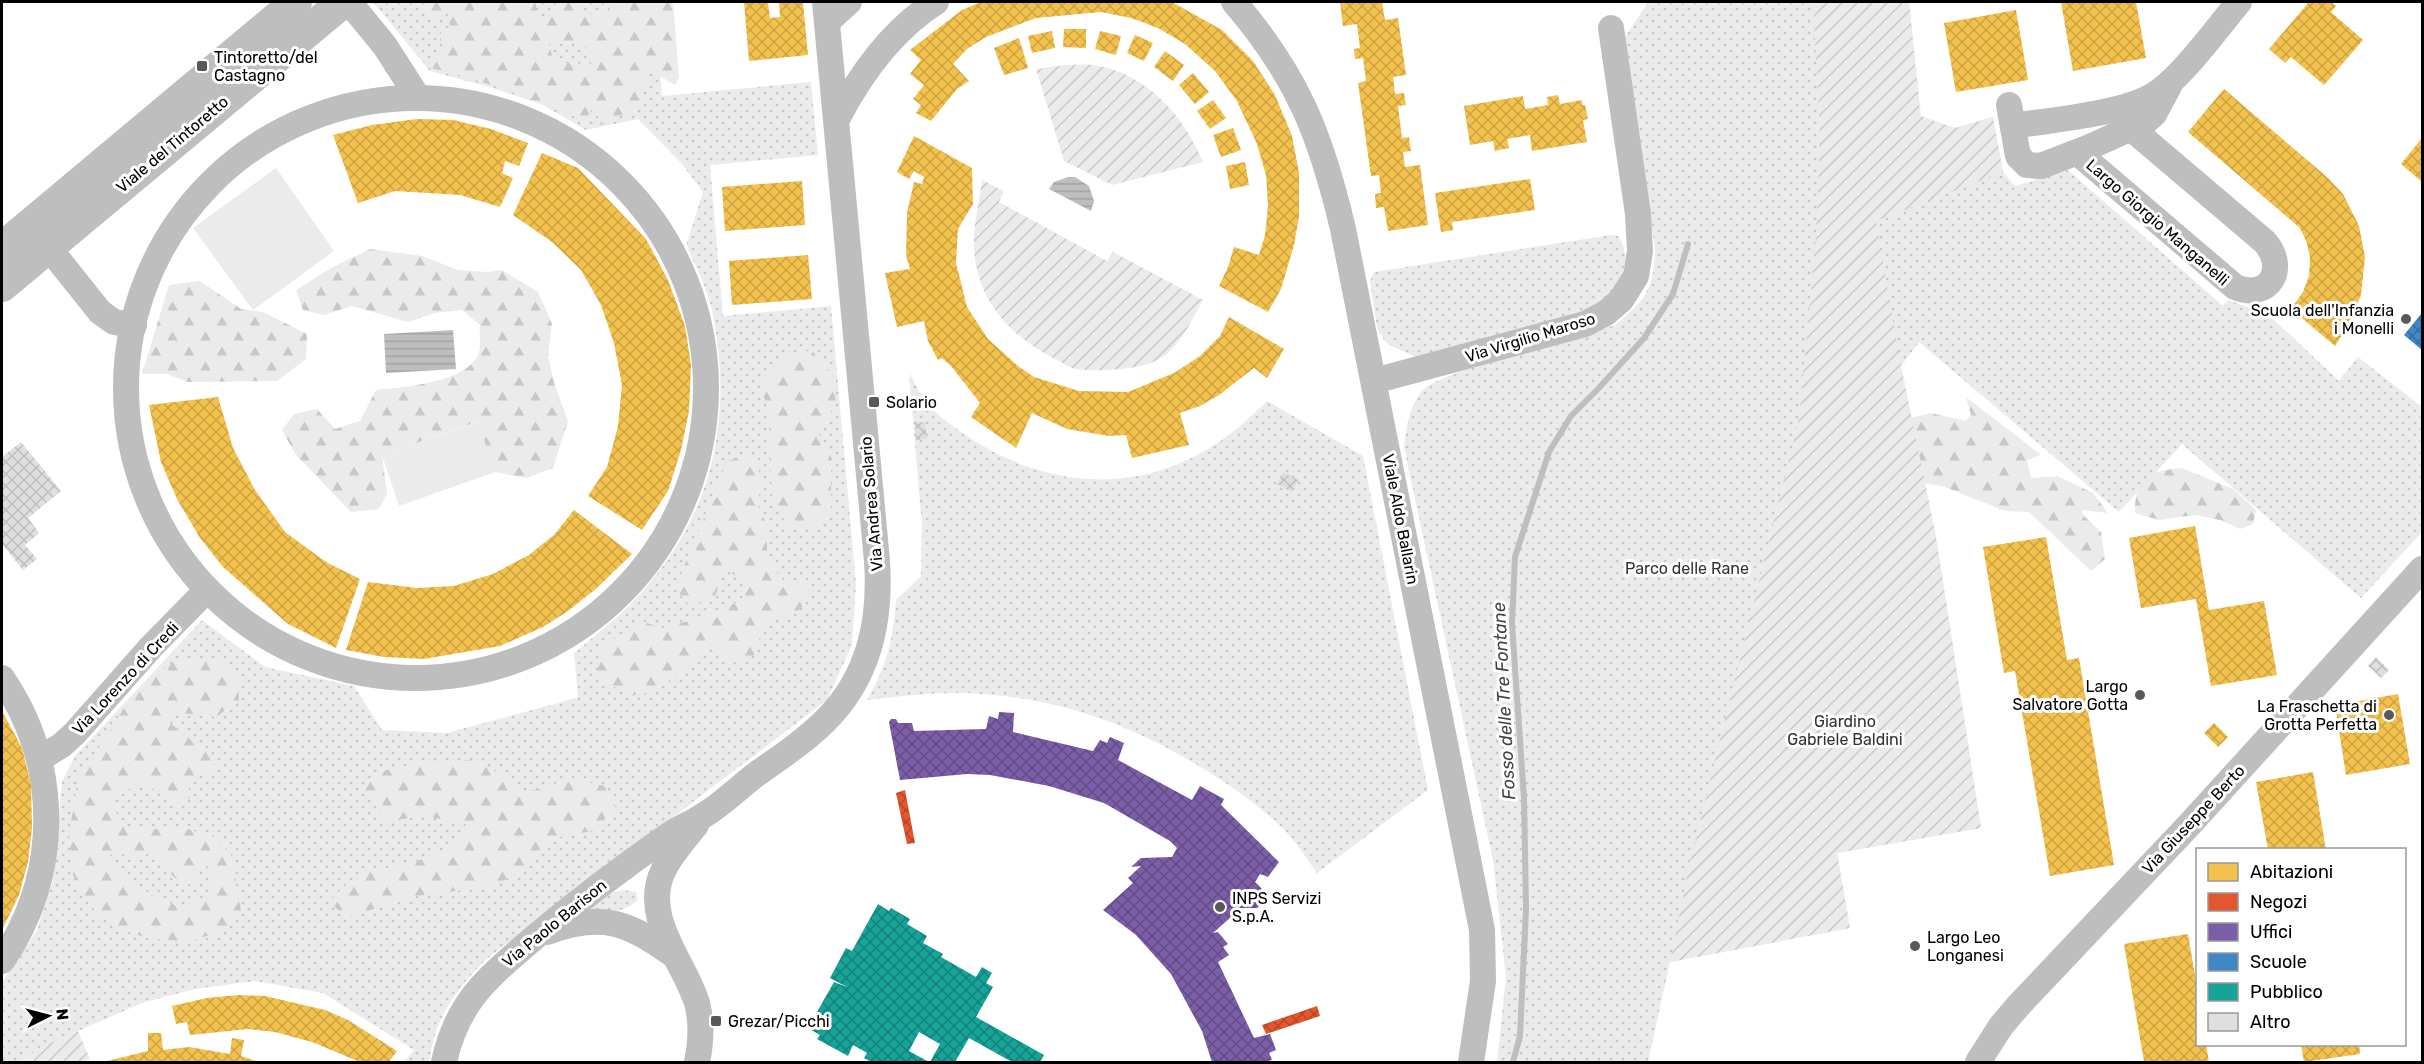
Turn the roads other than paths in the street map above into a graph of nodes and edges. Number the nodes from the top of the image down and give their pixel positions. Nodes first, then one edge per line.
1 (296, 2) edge
2 (343, 2) edge
3 (349, 2) edge
4 (849, 2) edge
5 (1233, 2) edge
6 (2239, 2) edge
7 (933, 3) edge
8 (826, 12) edge
9 (1611, 28) dead end
10 (2170, 82) junction
11 (417, 96) junction
12 (837, 119) junction
13 (2132, 129) junction
14 (2078, 153) junction
15 (39, 236) junction
16 (2, 248) edge
17 (2, 286) edge
18 (134, 325) junction
19 (1374, 381) junction
20 (2418, 574) edge
21 (206, 591) junction
22 (2, 678) edge
23 (39, 759) junction
24 (701, 817) junction
25 (535, 938) junction
26 (672, 954) junction
27 (2, 961) edge
28 (444, 1062) edge
29 (697, 1062) edge
30 (1471, 1062) edge
31 (1978, 1062) edge

1 - 15 main road, Viale del Tintoretto
2 - 15 main road, Viale del Tintoretto
3 - 11 street
4 - 8 street
5 - 19 street, Viale Aldo Ballarin
6 - 10 street
7 - 12 street
8 - 12 street, Via Andrea Solario
9 - 19 street, Via Virgilio Maroso
10 - 13 street
10 - 14 street
11 - 18 street
11 - 21 street
12 - 24 street, Via Andrea Solario
13 - 14 street
13 - 14 street, Largo Giorgio Manganelli
15 - 16 main road, Viale del Tintoretto
15 - 17 main road, Viale del Tintoretto
15 - 18 street
18 - 21 street
19 - 30 street, Viale Aldo Ballarin
20 - 31 street, Via Giuseppe Berto
21 - 23 street, Via Lorenzo di Credi
22 - 23 street
23 - 27 street
24 - 25 street, Via Paolo Barison
24 - 26 street
25 - 26 street
25 - 28 street, Via Paolo Barison
26 - 29 street

